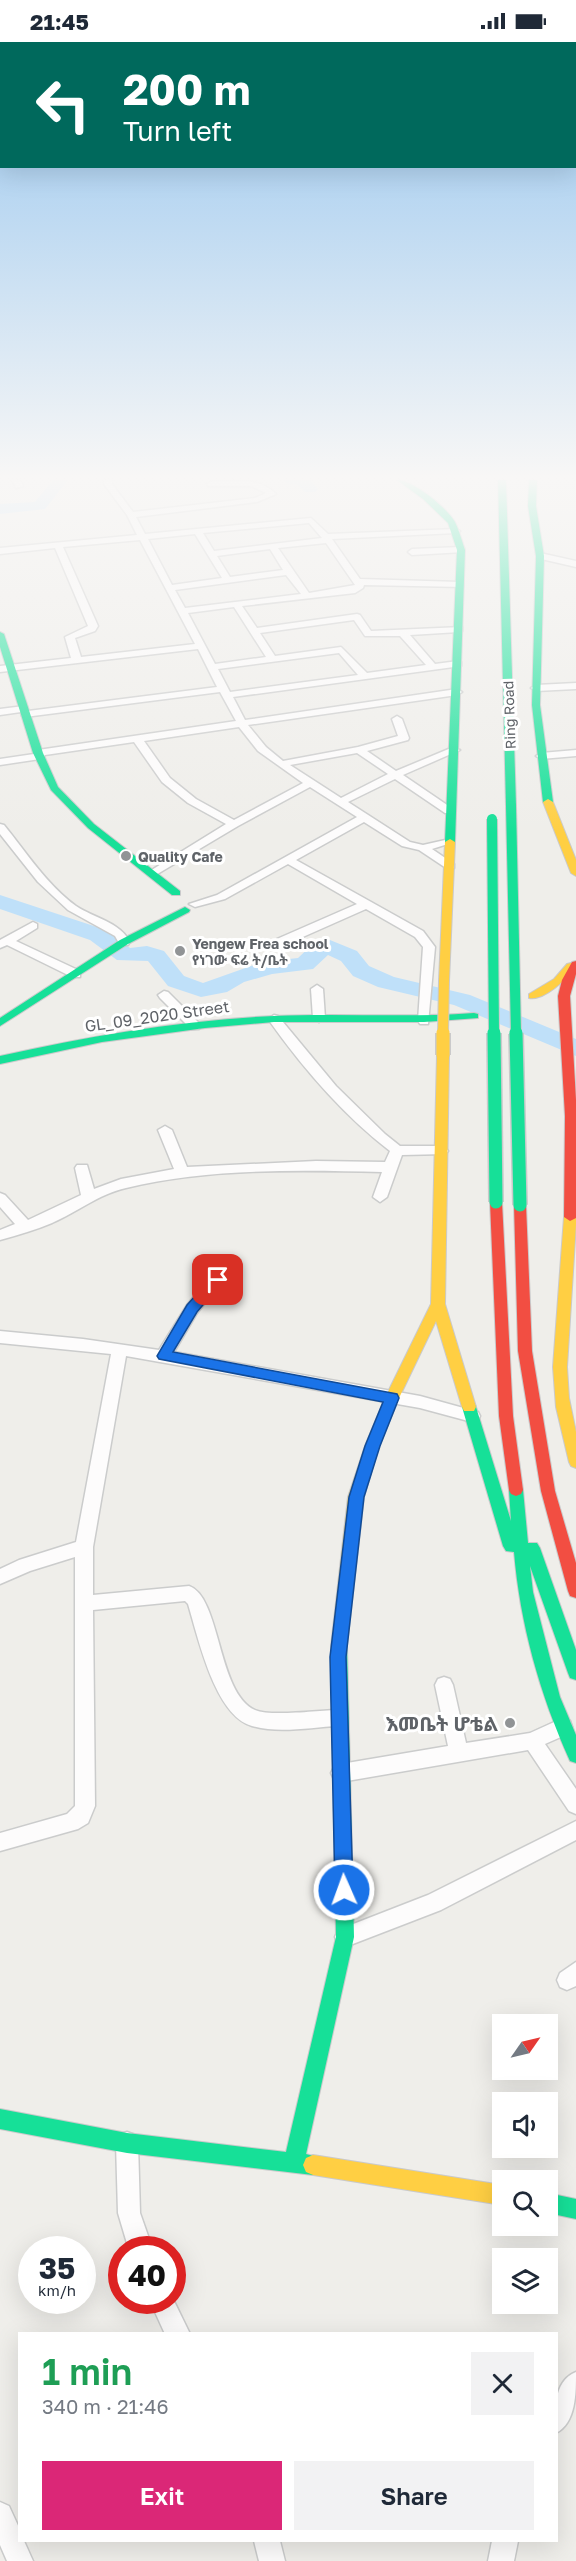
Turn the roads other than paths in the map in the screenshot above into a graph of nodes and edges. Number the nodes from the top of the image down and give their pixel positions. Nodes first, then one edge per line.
1 (81, 598) edge
2 (174, 598) edge
3 (293, 598) edge
4 (460, 598) edge
5 (506, 598) edge
6 (539, 598) edge
7 (237, 604) junction
8 (181, 610) junction
9 (459, 629) junction
10 (255, 631) junction
11 (403, 633) junction
12 (0, 634) edge
13 (200, 646) junction
14 (272, 659) junction
15 (77, 661) junction
16 (458, 664) junction
17 (211, 667) junction
18 (432, 667) junction
19 (6, 669) edge
20 (364, 676) junction
21 (576, 686) edge
22 (536, 688) junction
23 (225, 692) junction
24 (457, 692) junction
25 (24, 711) junction
26 (0, 712) edge
27 (397, 719) dead end
28 (242, 724) junction
29 (138, 740) junction
30 (359, 750) junction
31 (455, 750) junction
32 (576, 753) edge
33 (39, 755) junction
34 (541, 756) junction
35 (0, 762) edge
36 (281, 764) junction
37 (395, 775) junction
38 (309, 784) junction
39 (340, 802) junction
40 (492, 805) dead end
41 (449, 811) junction
42 (363, 818) junction
43 (234, 824) junction
44 (0, 827) edge
45 (450, 840) junction
46 (423, 848) junction
47 (288, 860) junction
48 (450, 866) junction
49 (154, 873) junction
50 (576, 873) edge
51 (176, 893) junction
52 (367, 904) junction
53 (161, 907) junction
54 (190, 907) junction
55 (33, 926) dead end
56 (4, 942) edge
57 (124, 942) junction
58 (274, 945) dead end
59 (576, 962) edge
60 (76, 974) junction
61 (317, 989) dead end
62 (164, 995) dead end
63 (564, 996) junction
64 (570, 1013) edge
65 (474, 1016) dead end
66 (319, 1018) junction
67 (274, 1019) junction
68 (424, 1020) junction
69 (0, 1023) edge
70 (195, 1026) junction
71 (0, 1060) edge
72 (165, 1130) dead end
73 (397, 1150) junction
74 (441, 1151) junction
75 (390, 1167) junction
76 (82, 1168) dead end
77 (182, 1172) junction
78 (89, 1197) junction
79 (380, 1197) dead end
80 (0, 1198) edge
81 (26, 1227) junction
82 (0, 1235) edge
83 (218, 1280) dead end
84 (438, 1304) junction
85 (0, 1337) edge
86 (119, 1350) junction
87 (164, 1356) junction
88 (392, 1398) junction
89 (472, 1416) junction
90 (576, 1462) edge
91 (548, 1491) junction
92 (517, 1500) junction
93 (84, 1547) junction
94 (576, 1556) edge
95 (0, 1577) edge
96 (576, 1591) edge
97 (525, 1592) junction
98 (85, 1604) junction
99 (576, 1673) edge
100 (444, 1684) dead end
101 (339, 1718) junction
102 (563, 1727) junction
103 (532, 1741) junction
104 (459, 1752) junction
105 (576, 1755) edge
106 (341, 1773) junction
107 (576, 1805) edge
108 (576, 1830) edge
109 (0, 1842) edge
110 (345, 1937) junction
111 (0, 2119) edge
112 (127, 2143) junction
113 (294, 2162) junction
114 (492, 2193) edge
115 (558, 2206) edge
116 (576, 2209) edge
117 (136, 2236) edge
118 (168, 2314) edge
119 (177, 2332) edge
120 (576, 2384) edge
121 (558, 2417) edge
122 (10, 2528) edge
123 (267, 2542) edge
124 (505, 2542) edge
125 (20, 2561) edge
126 (272, 2561) edge
127 (501, 2561) edge

1 - 15 street
2 - 8 street
3 - 7 street
4 - 9 main road
5 - 91 main road, Ring Road, bridge
6 - 22 main road
7 - 8 street
7 - 10 street
8 - 13 street
9 - 11 street
9 - 16 main road
10 - 11 street
10 - 14 street
11 - 18 street
12 - 19 main road
13 - 15 street
13 - 17 street
14 - 17 street
14 - 20 street
15 - 19 street
16 - 18 street
16 - 24 main road
17 - 23 street
18 - 20 street
19 - 25 main road
20 - 23 street
21 - 22 street
22 - 34 main road
23 - 25 street
23 - 28 street
24 - 28 street
24 - 31 main road
25 - 26 street
25 - 33 main road
27 - 30 street
28 - 29 street
28 - 36 street
29 - 33 street
29 - 43 street
30 - 36 street
30 - 37 street
31 - 37 street
31 - 41 main road
32 - 34 street
33 - 35 street
33 - 49 main road
34 - 50 main road
36 - 38 street
37 - 39 street
37 - 41 street
38 - 39 street
38 - 43 street
39 - 42 street
40 - 92 main road, bridge
41 - 45 main road
42 - 46 street
42 - 47 street
43 - 49 street
44 - 57 street
45 - 46 street
45 - 48 main road
46 - 48 street
47 - 52 street
47 - 54 street
48 - 74 main road, bridge
49 - 51 main road
51 - 53 main road
51 - 54 main road
52 - 58 street
52 - 68 street
53 - 54 main road
53 - 57 main road
54 - 57 main road
55 - 56 street
56 - 60 street
57 - 60 main road
59 - 63 main road
59 - 63 main road
60 - 69 main road
61 - 66 street
62 - 70 street
63 - 64 main road
64 - 90 main road
65 - 68 main road, GL_09_2020 Street
66 - 67 main road, GL_09_2020 Street
66 - 68 main road, GL_09_2020 Street
67 - 70 main road, GL_09_2020 Street
67 - 73 street
70 - 71 main road, GL_09_2020 Street
72 - 77 street
73 - 74 street
73 - 75 street
74 - 84 main road
75 - 77 street
75 - 79 street
76 - 78 street
77 - 78 street
78 - 81 street
80 - 81 street
81 - 82 street
83 - 87 street
84 - 88 main road
84 - 89 main road
85 - 86 street
86 - 87 street
86 - 93 street
87 - 88 street
88 - 89 street
88 - 101 main road
89 - 97 main road
91 - 94 main road
91 - 96 main road
92 - 97 main road
92 - 99 main road
93 - 95 street
93 - 98 street
97 - 102 main road
98 - 101 street
98 - 109 street
100 - 104 street
101 - 106 main road
102 - 103 street
102 - 105 main road
103 - 104 street
103 - 107 street
104 - 106 street
106 - 110 main road
108 - 110 street
110 - 113 main road
111 - 112 main road
112 - 113 main road
112 - 117 street
113 - 114 main road
115 - 116 main road
118 - 119 street
120 - 121 street
122 - 125 street
123 - 126 street
124 - 127 street

